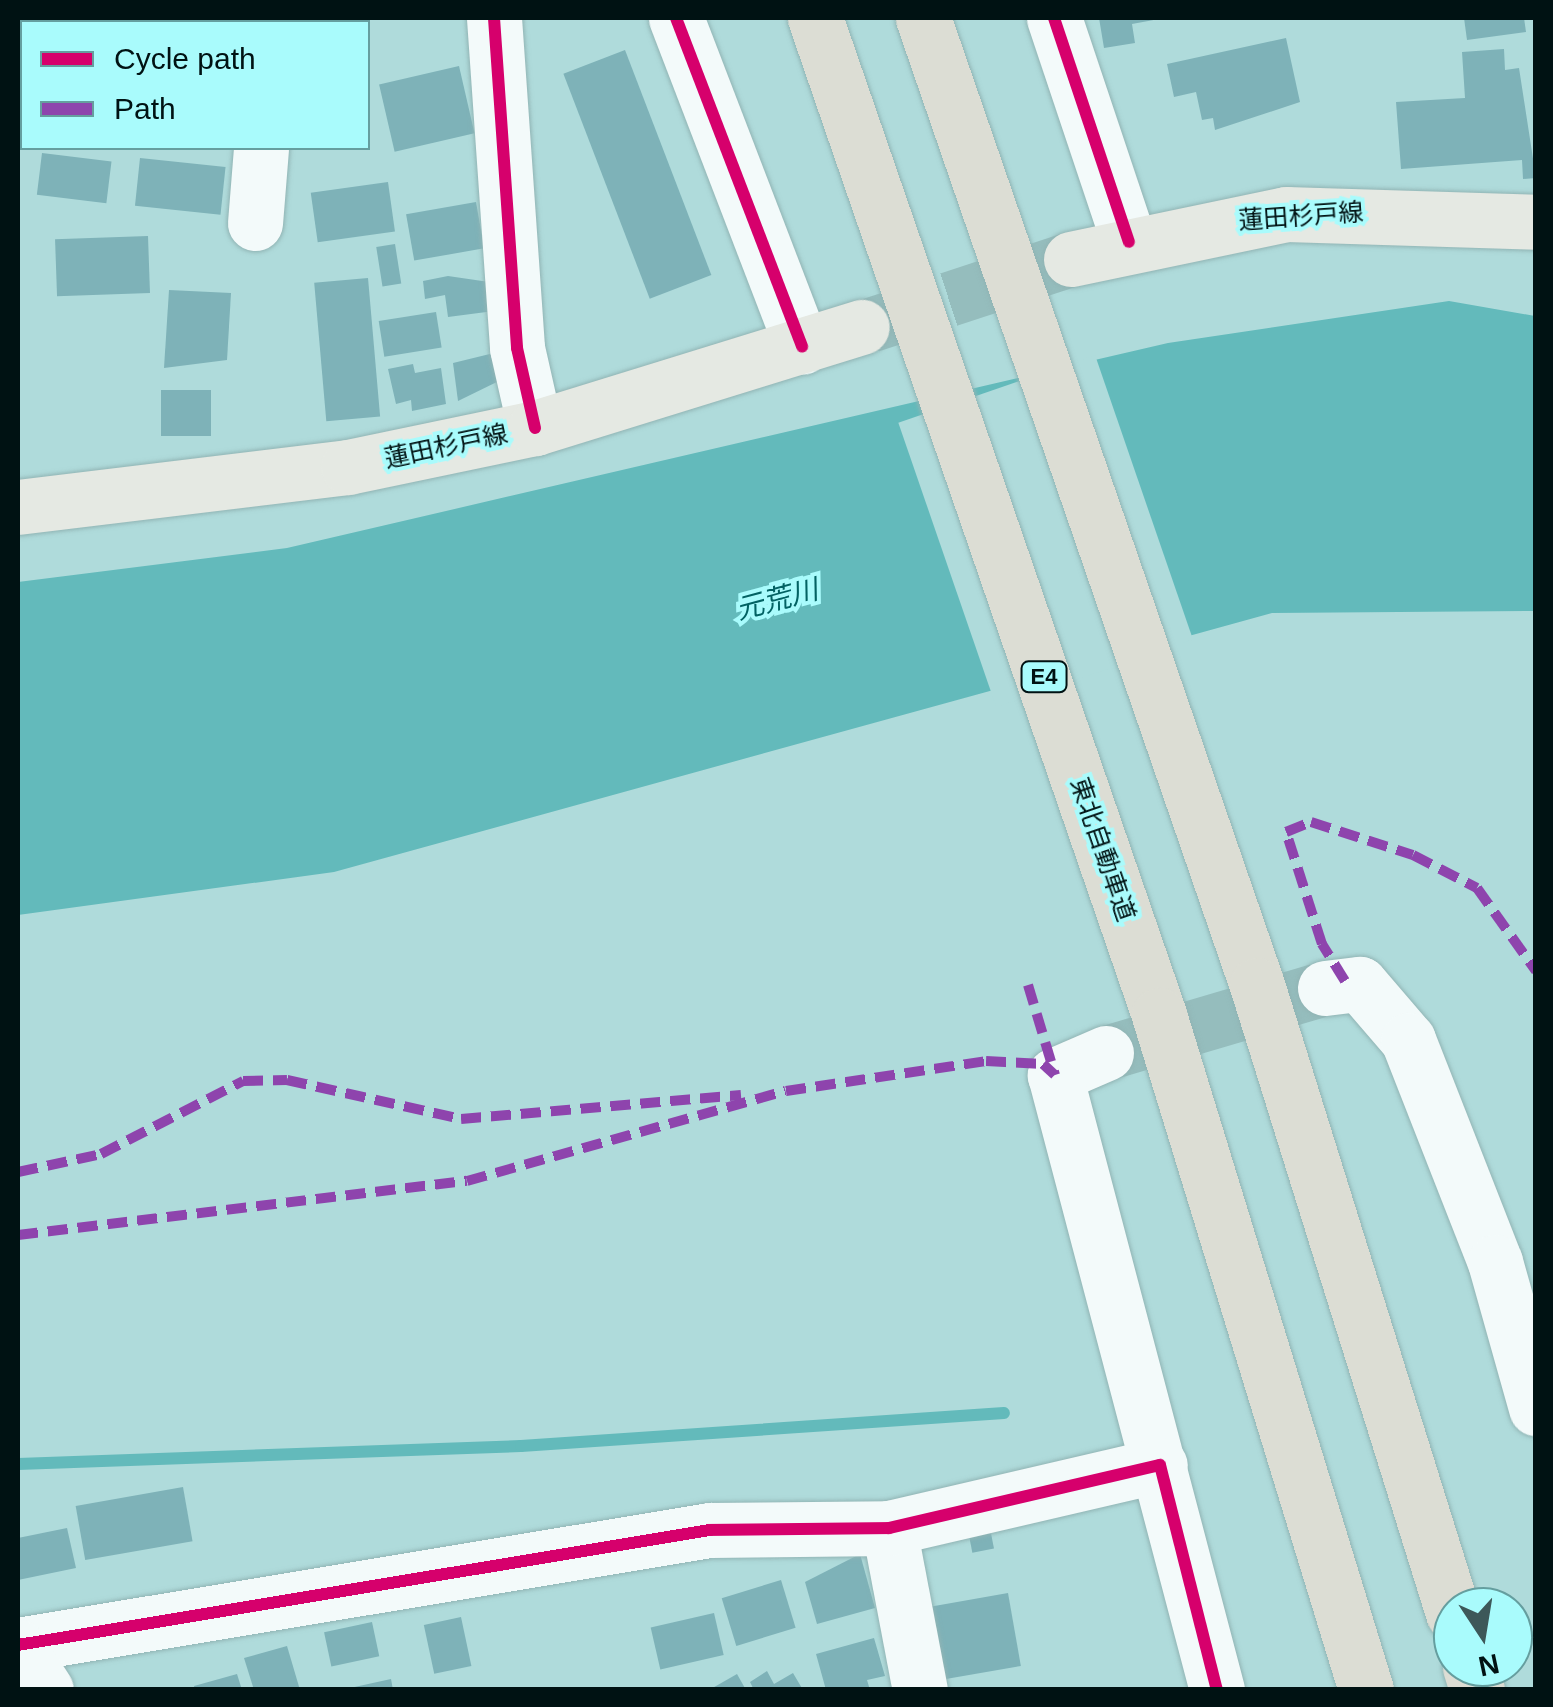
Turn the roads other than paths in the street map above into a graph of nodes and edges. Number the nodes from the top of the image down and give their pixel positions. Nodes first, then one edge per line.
1 (494, 18) edge
2 (676, 18) edge
3 (815, 18) edge
4 (923, 18) edge
5 (1054, 18) edge
6 (261, 150) edge
7 (1536, 222) edge
8 (255, 223) dead end
9 (1129, 242) junction
10 (1071, 259) tunnel mouth
11 (862, 327) tunnel mouth
12 (802, 347) junction
13 (535, 428) junction
14 (18, 507) edge
15 (1326, 988) tunnel mouth
16 (1106, 1054) tunnel mouth
17 (1536, 1408) edge
18 (1160, 1465) junction
19 (889, 1528) junction
20 (1445, 1587) edge
21 (18, 1646) edge
22 (46, 1690) edge
23 (920, 1690) edge
24 (1217, 1690) edge
25 (1366, 1690) edge

1 - 13 street
2 - 12 street
3 - 25 highway, 東北自動車道 / E4
4 - 20 highway
5 - 9 street
6 - 8 street
7 - 9 main road, 蓮田杉戸線
9 - 10 main road, 蓮田杉戸線
11 - 12 main road, 蓮田杉戸線
12 - 13 main road, 蓮田杉戸線
13 - 14 main road, 蓮田杉戸線
15 - 17 street
16 - 18 street
18 - 19 street
18 - 24 street
19 - 21 street
19 - 23 street
21 - 22 street

